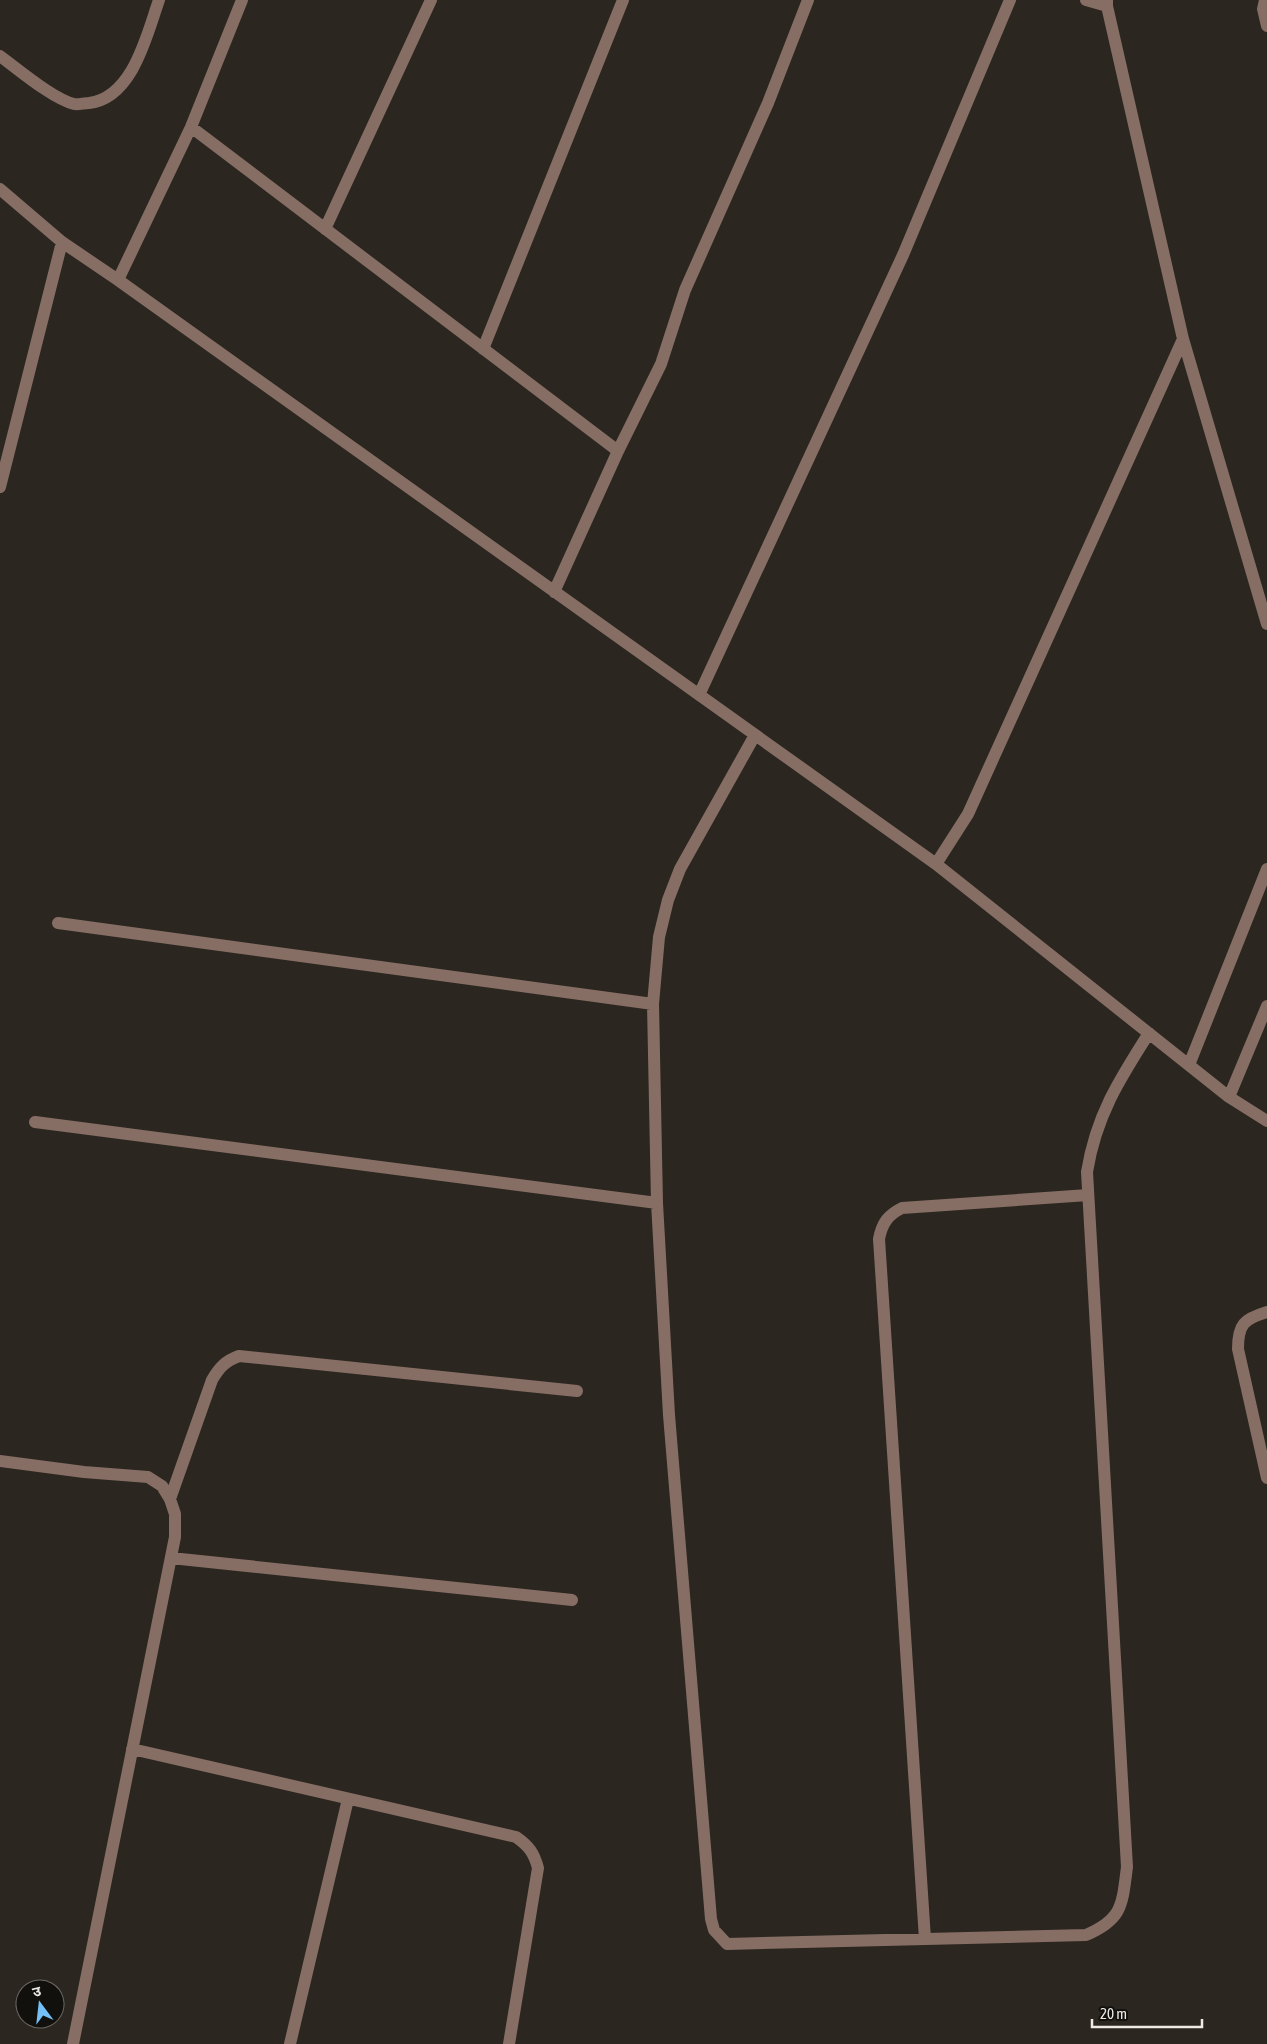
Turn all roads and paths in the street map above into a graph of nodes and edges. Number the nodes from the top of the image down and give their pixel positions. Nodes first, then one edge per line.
1 (159, 0) edge
2 (242, 0) edge
3 (431, 0) edge
4 (623, 0) edge
5 (808, 0) edge
6 (1010, 0) edge
7 (1086, 0) edge
8 (1265, 0) edge
9 (1107, 3) edge
10 (1267, 26) edge
11 (0, 56) edge
12 (191, 127) junction
13 (0, 189) edge
14 (325, 229) junction
15 (62, 242) junction
16 (118, 280) junction
17 (1183, 339) junction
18 (483, 349) junction
19 (618, 451) junction
20 (0, 487) edge
21 (554, 592) junction
22 (1267, 624) edge
23 (700, 695) junction
24 (755, 735) junction
25 (936, 864) junction
26 (1267, 869) edge
27 (58, 923) dead end
28 (653, 1004) junction
29 (1267, 1006) edge
30 (1148, 1033) junction
31 (1188, 1065) junction
32 (1229, 1097) junction
33 (1267, 1121) edge
34 (36, 1122) dead end
35 (1088, 1195) junction
36 (657, 1203) junction
37 (1267, 1312) edge
38 (578, 1391) dead end
39 (0, 1461) edge
40 (1267, 1478) edge
41 (170, 1498) junction
42 (171, 1558) junction
43 (572, 1600) dead end
44 (132, 1749) junction
45 (348, 1799) junction
46 (925, 1939) junction
47 (73, 2044) edge
48 (290, 2044) edge
49 (509, 2044) edge

1 - 11 street
2 - 12 street
3 - 14 street
4 - 18 street
5 - 19 street
6 - 23 street
7 - 9 street
8 - 10 street
9 - 17 street
12 - 14 street
12 - 16 street
13 - 15 street
14 - 18 street
15 - 16 street
15 - 20 street
16 - 21 street
17 - 22 street
17 - 25 street
18 - 19 street
19 - 21 street
21 - 23 street
23 - 24 street
24 - 25 street
24 - 28 street
25 - 30 street
26 - 31 street
27 - 28 street
28 - 36 street
29 - 32 street
30 - 31 street
30 - 35 street
31 - 32 street
32 - 33 street
34 - 36 street
35 - 46 street
35 - 46 street
36 - 46 street
37 - 40 street
38 - 41 street
39 - 41 street
41 - 42 street
42 - 43 street
42 - 44 street
44 - 45 street
44 - 47 street
45 - 48 street
45 - 49 street

